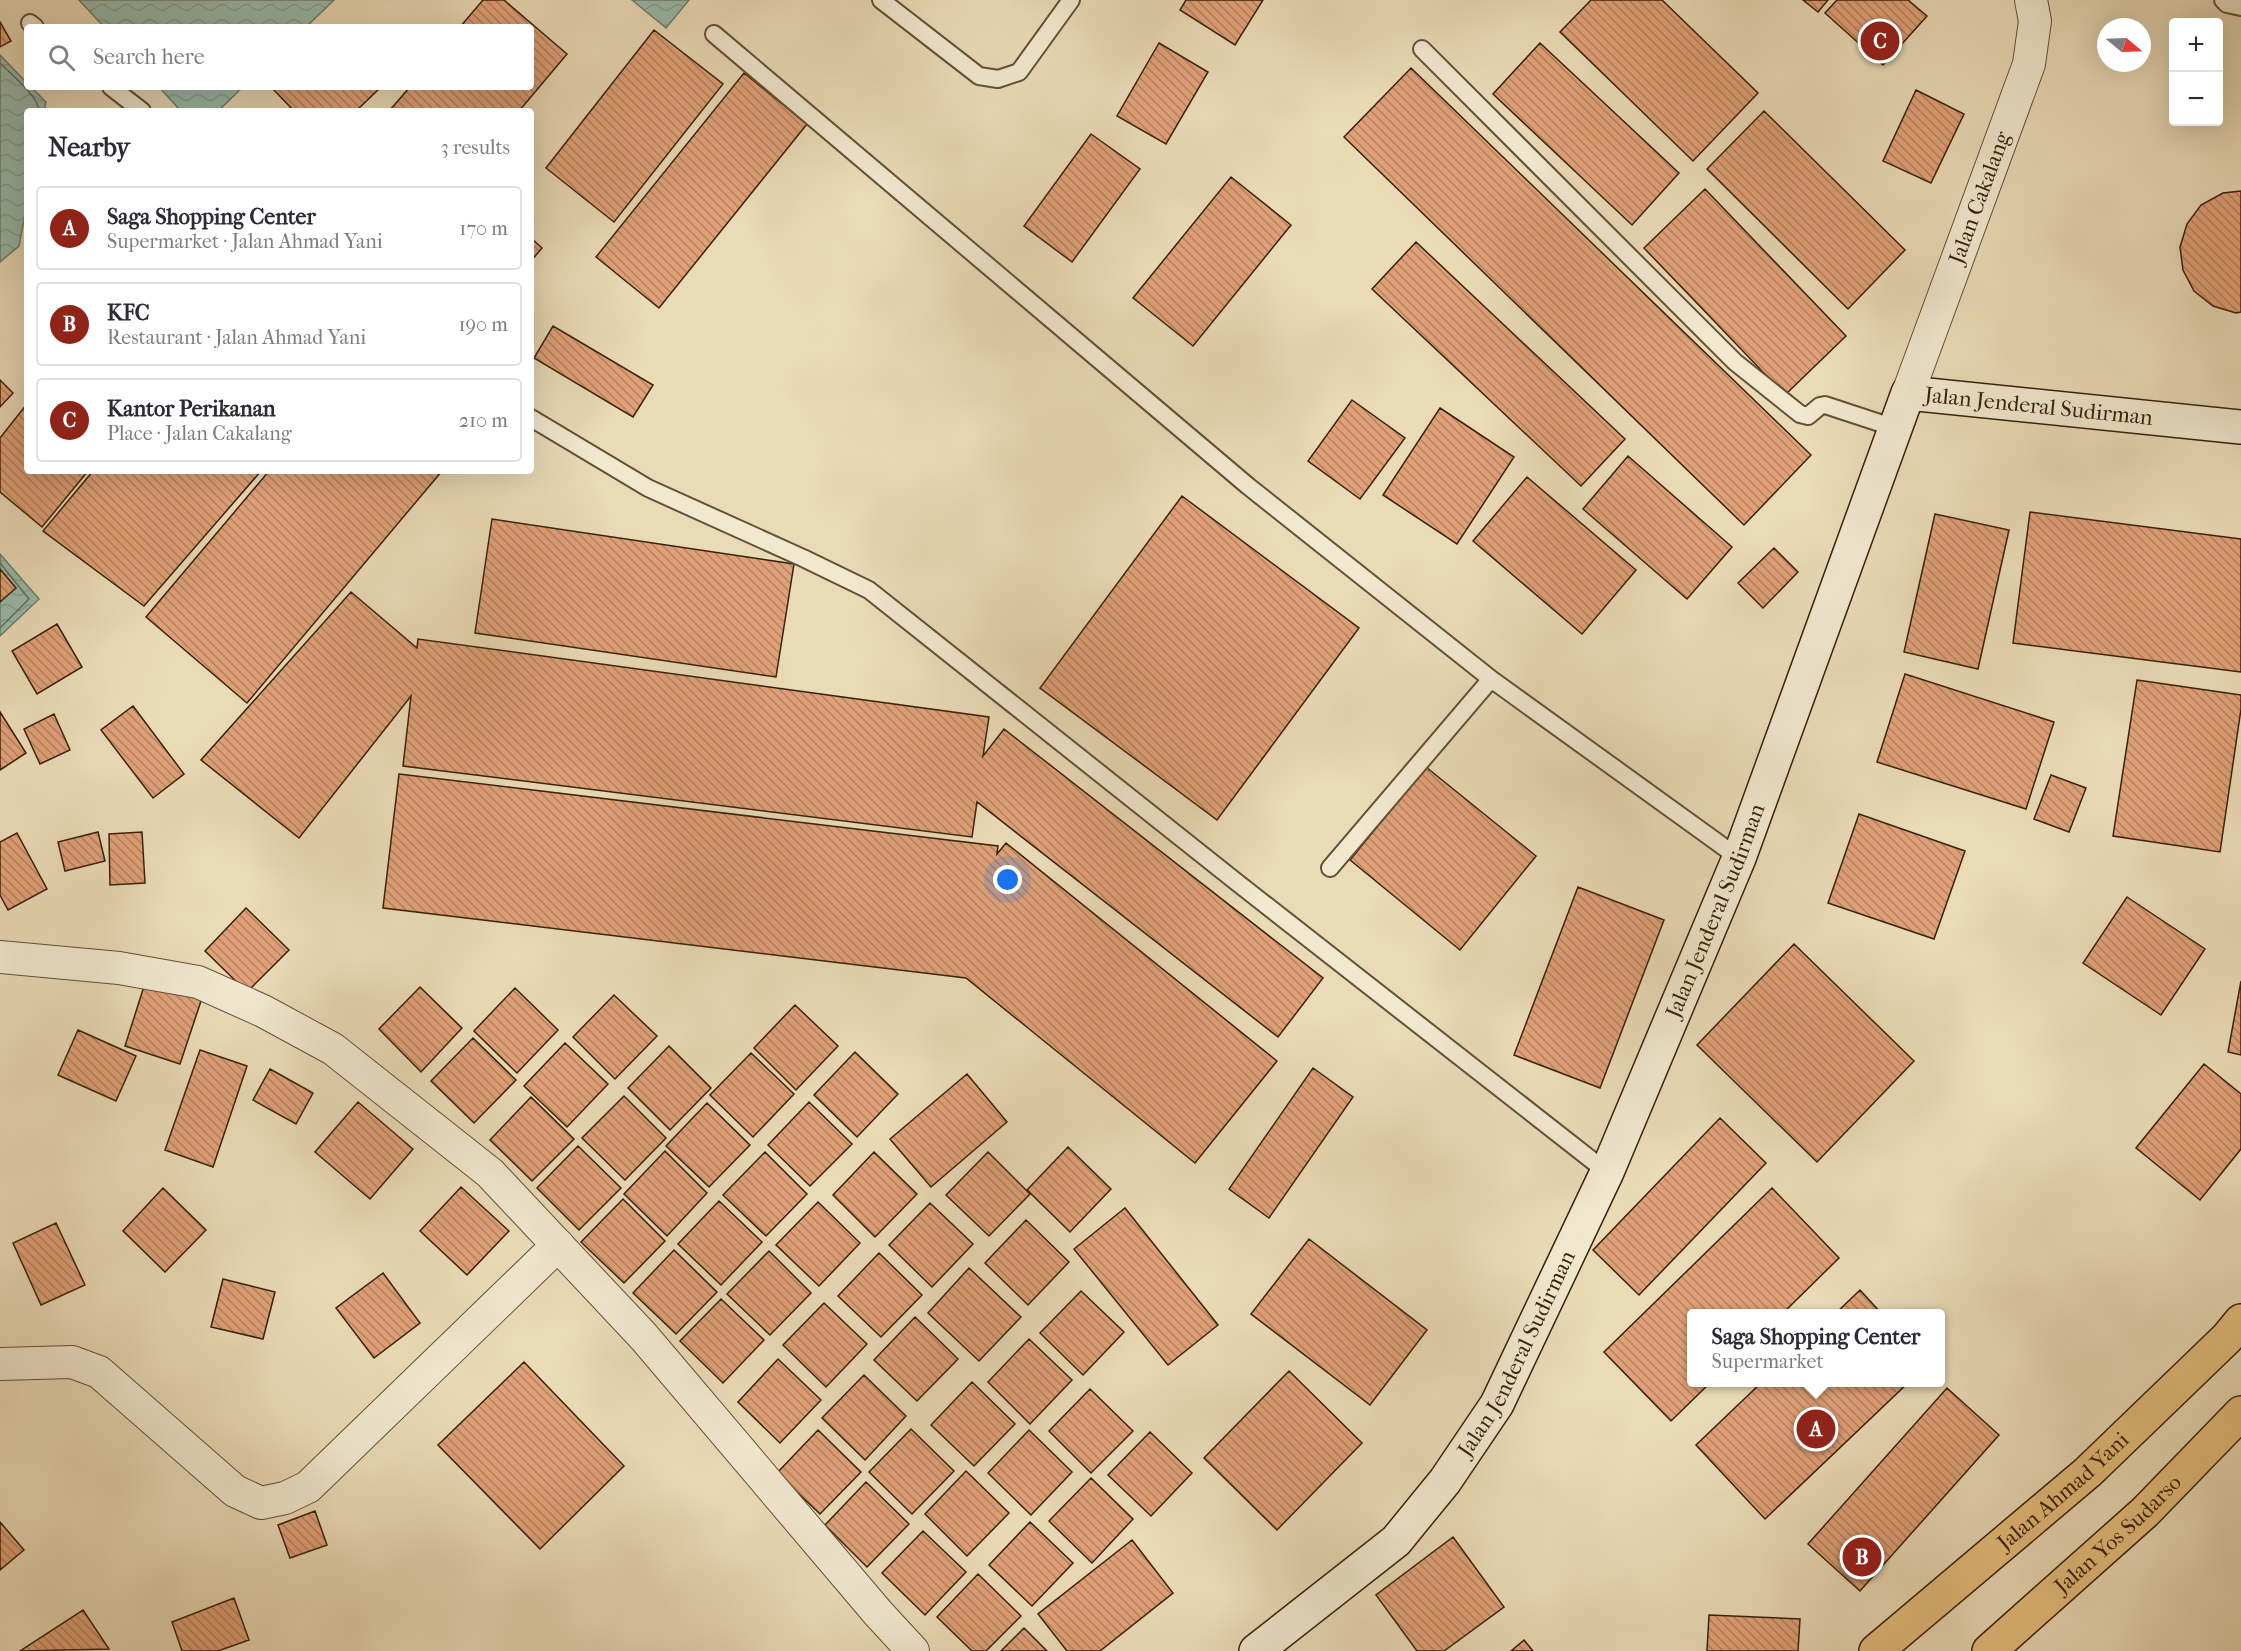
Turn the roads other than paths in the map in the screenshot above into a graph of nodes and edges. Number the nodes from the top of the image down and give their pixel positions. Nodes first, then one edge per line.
1 (881, 0) edge
2 (1071, 0) edge
3 (2031, 0) edge
4 (2223, 0) edge
5 (2241, 7) edge
6 (714, 34) dead end
7 (1422, 49) dead end
8 (115, 90) edge
9 (138, 108) edge
10 (1908, 393) junction
11 (534, 420) edge
12 (2241, 427) edge
13 (1895, 428) junction
14 (1491, 679) junction
15 (1739, 858) junction
16 (1330, 868) dead end
17 (0, 957) edge
18 (1607, 1172) junction
19 (558, 1245) junction
20 (2241, 1321) edge
21 (0, 1364) edge
22 (2241, 1413) edge
23 (913, 1651) edge
24 (1256, 1651) edge
25 (1876, 1651) edge
26 (1989, 1651) edge

1 - 2 lane
3 - 10 street, Jalan Cakalang
4 - 5 lane
6 - 14 lane
7 - 13 lane
8 - 9 lane
10 - 12 main road, Jalan Jenderal Sudirman
10 - 13 main road, Jalan Jenderal Sudirman
11 - 18 lane
13 - 15 main road, Jalan Jenderal Sudirman
14 - 15 lane
14 - 16 lane
15 - 18 main road, Jalan Jenderal Sudirman
17 - 19 street
18 - 24 main road, Jalan Jenderal Sudirman
19 - 21 street
19 - 23 street
20 - 25 highway, Jalan Ahmad Yani
22 - 26 highway, Jalan Yos Sudarso

